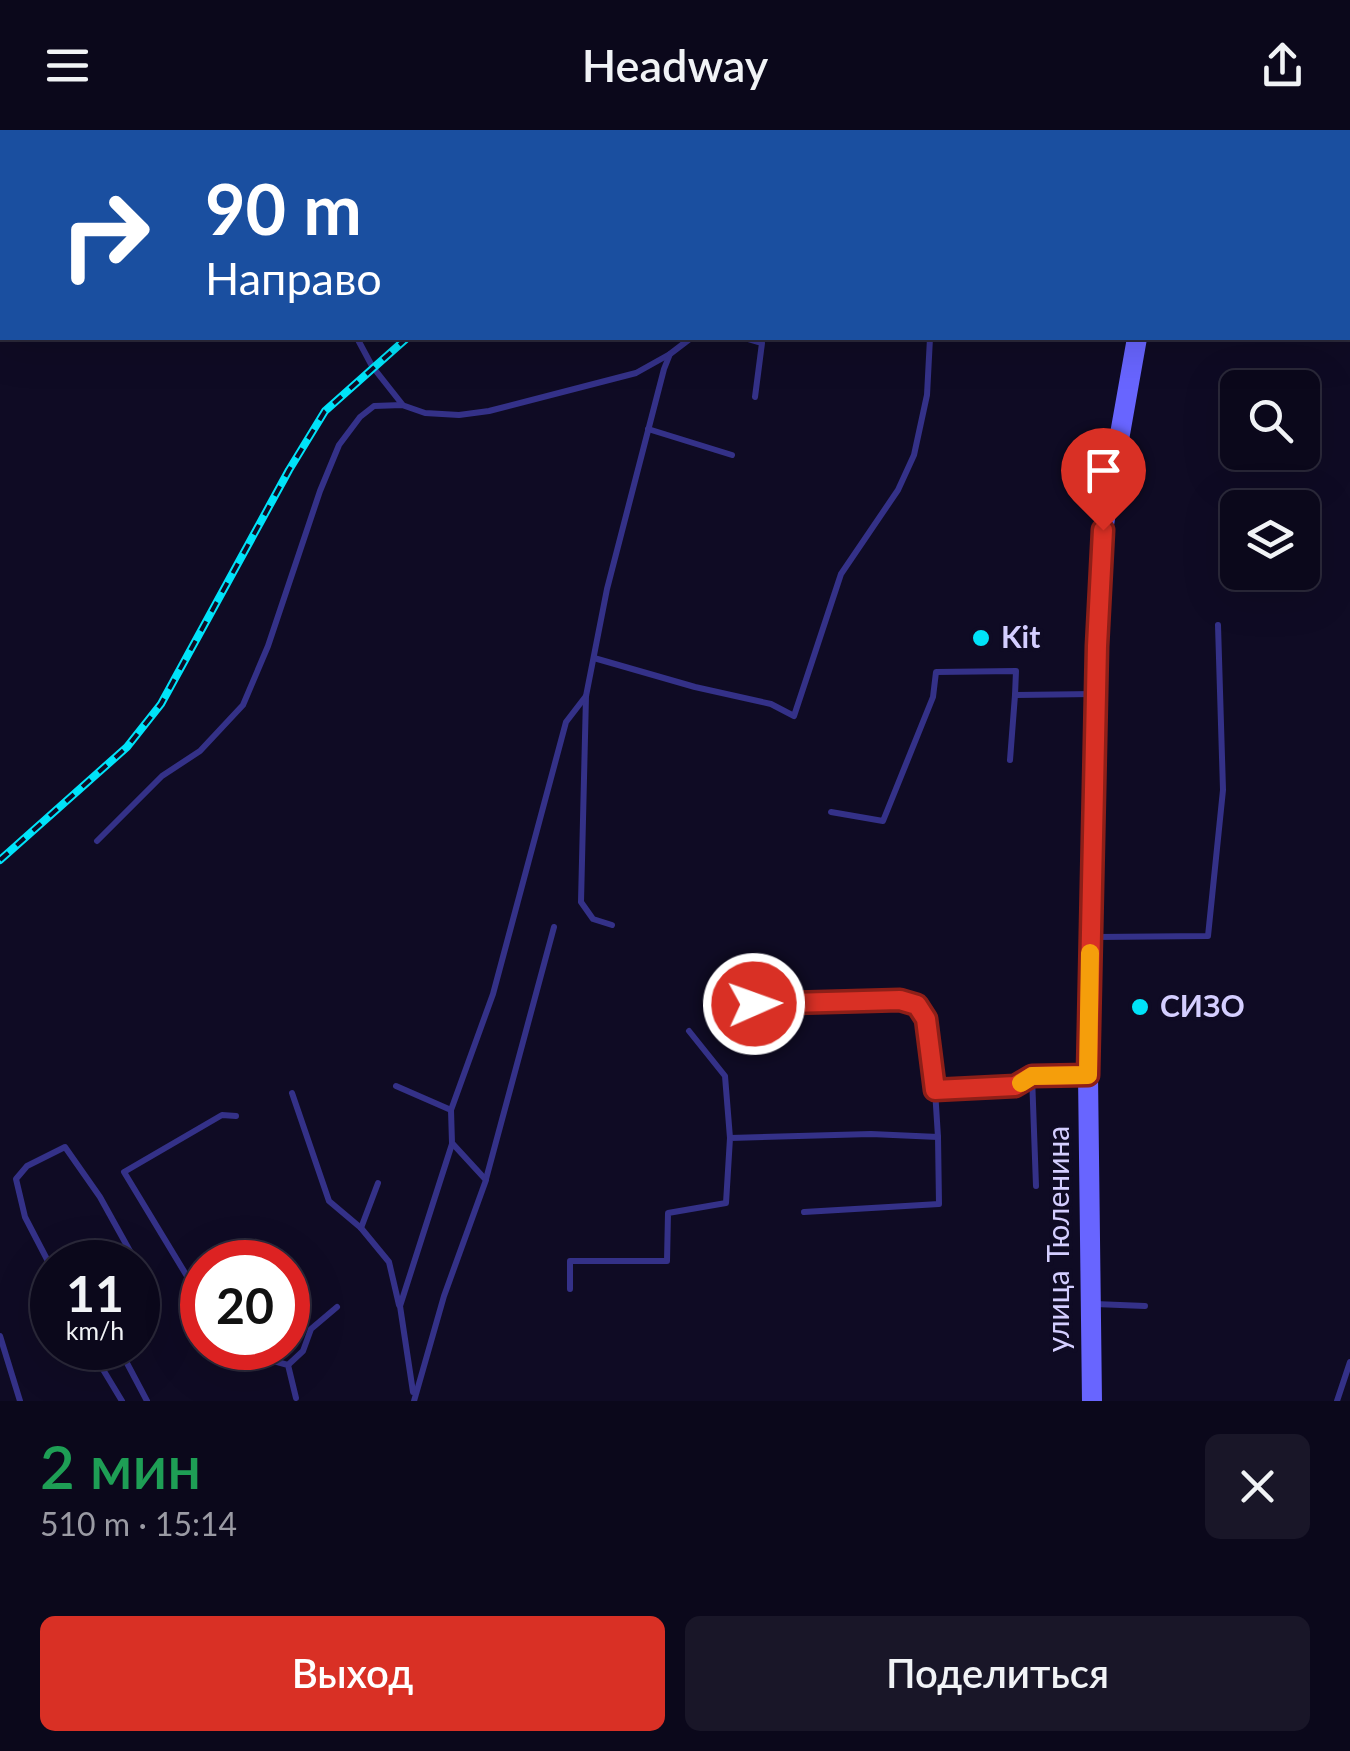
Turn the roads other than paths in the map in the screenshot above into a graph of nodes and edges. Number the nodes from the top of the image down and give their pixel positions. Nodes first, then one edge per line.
1 (0, 283) edge
2 (0, 292) edge
3 (358, 340) edge
4 (688, 340) edge
5 (752, 340) edge
6 (930, 340) edge
7 (1138, 340) edge
8 (670, 354) junction
9 (756, 397) dead end
10 (402, 405) junction
11 (648, 428) junction
12 (732, 454) dead end
13 (1218, 625) dead end
14 (594, 658) junction
15 (1096, 694) junction
16 (1015, 695) junction
17 (586, 696) junction
18 (1010, 760) dead end
19 (831, 812) dead end
20 (97, 841) dead end
21 (612, 925) dead end
22 (554, 926) dead end
23 (1090, 937) junction
24 (754, 1004) dead end
25 (688, 1031) dead end
26 (1088, 1075) junction
27 (1032, 1076) junction
28 (396, 1086) dead end
29 (935, 1090) junction
30 (292, 1092) dead end
31 (451, 1110) junction
32 (236, 1116) dead end
33 (730, 1138) junction
34 (938, 1138) junction
35 (452, 1143) junction
36 (486, 1180) junction
37 (378, 1184) dead end
38 (1036, 1186) dead end
39 (804, 1212) dead end
40 (361, 1228) junction
41 (37, 1240) edge
42 (124, 1240) edge
43 (180, 1265) edge
44 (570, 1289) dead end
45 (1088, 1304) junction
46 (400, 1306) junction
47 (1145, 1306) dead end
48 (337, 1307) dead end
49 (310, 1333) edge
50 (0, 1336) edge
51 (1350, 1362) edge
52 (103, 1370) edge
53 (131, 1370) edge
54 (289, 1370) edge
55 (297, 1400) edge
56 (414, 1400) edge
57 (20, 1401) edge
58 (122, 1401) edge
59 (147, 1401) edge
60 (1092, 1401) edge
61 (1337, 1401) edge

1 - 2 lane
3 - 10 lane
4 - 8 lane
5 - 9 lane
6 - 14 lane
7 - 15 main road, улица Тюленина
8 - 10 lane
8 - 11 lane
10 - 20 lane
11 - 12 lane
11 - 14 lane
13 - 23 lane
14 - 17 lane
15 - 16 lane
15 - 23 main road, улица Тюленина
16 - 18 lane
16 - 19 lane
17 - 21 lane
17 - 31 lane
22 - 36 lane
23 - 26 main road, улица Тюленина
24 - 29 lane
25 - 33 lane
26 - 27 lane
26 - 45 main road, улица Тюленина
27 - 29 lane
27 - 38 lane
28 - 31 lane
29 - 34 lane
30 - 40 lane
31 - 35 lane
32 - 43 lane
33 - 34 lane
33 - 44 lane
34 - 39 lane
35 - 36 lane
35 - 46 lane
36 - 56 lane
37 - 40 lane
40 - 46 lane
41 - 42 lane
45 - 47 lane
45 - 60 main road, улица Тюленина
46 - 56 lane
48 - 49 lane
50 - 57 lane
51 - 61 lane
52 - 58 lane
53 - 59 lane
54 - 55 lane

